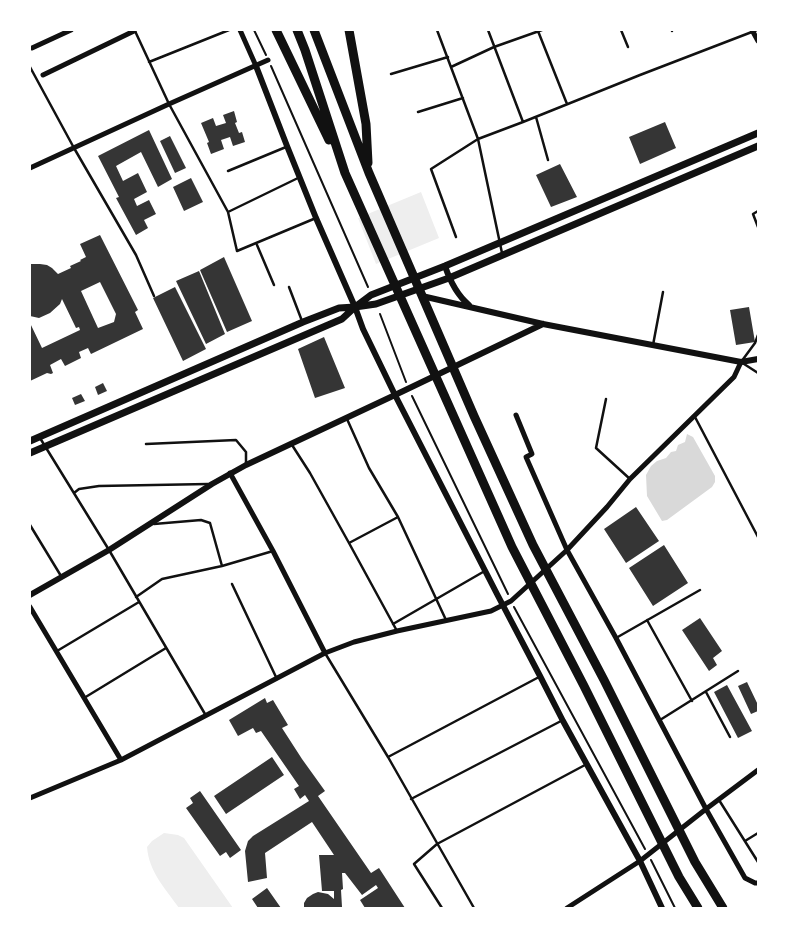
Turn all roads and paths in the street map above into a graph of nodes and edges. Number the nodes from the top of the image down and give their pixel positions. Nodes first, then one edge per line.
1 (71, 30) edge
2 (134, 30) edge
3 (229, 30) edge
4 (240, 30) edge
5 (254, 30) edge
6 (276, 30) edge
7 (297, 30) edge
8 (314, 30) edge
9 (349, 30) edge
10 (437, 30) edge
11 (488, 30) edge
12 (621, 30) edge
13 (539, 31) edge
14 (754, 31) edge
15 (758, 41) edge
16 (494, 47) junction
17 (628, 47) dead end
18 (32, 48) dead end
19 (448, 57) junction
20 (268, 60) junction
21 (149, 62) junction
22 (256, 66) junction
23 (30, 67) edge
24 (451, 67) junction
25 (391, 74) dead end
26 (43, 75) dead end
27 (463, 98) junction
28 (168, 104) junction
29 (567, 104) junction
30 (418, 112) dead end
31 (536, 117) junction
32 (524, 122) junction
33 (758, 133) edge
34 (478, 139) junction
35 (287, 146) junction
36 (758, 146) edge
37 (74, 148) junction
38 (548, 160) dead end
39 (30, 168) edge
40 (228, 171) dead end
41 (345, 173) junction
42 (369, 173) junction
43 (300, 177) junction
44 (758, 211) edge
45 (228, 212) junction
46 (316, 218) junction
47 (758, 227) edge
48 (456, 237) dead end
49 (499, 243) junction
50 (256, 244) junction
51 (502, 254) junction
52 (445, 266) junction
53 (449, 278) junction
54 (410, 280) junction
55 (274, 285) dead end
56 (289, 287) dead end
57 (368, 287) dead end
58 (416, 290) junction
59 (663, 292) dead end
60 (154, 296) dead end
61 (470, 306) junction
62 (355, 307) junction
63 (380, 314) dead end
64 (303, 322) junction
65 (543, 324) junction
66 (758, 335) edge
67 (254, 344) junction
68 (653, 345) junction
69 (258, 355) junction
70 (758, 359) edge
71 (741, 362) junction
72 (758, 373) edge
73 (406, 382) dead end
74 (395, 395) junction
75 (412, 396) dead end
76 (606, 399) dead end
77 (516, 415) dead end
78 (695, 416) junction
79 (347, 417) junction
80 (40, 436) junction
81 (30, 440) edge
82 (146, 444) dead end
83 (291, 444) junction
84 (46, 446) junction
85 (30, 453) edge
86 (246, 465) junction
87 (230, 473) junction
88 (630, 479) junction
89 (212, 484) junction
90 (74, 493) junction
91 (398, 517) junction
92 (152, 524) junction
93 (30, 525) edge
94 (758, 537) edge
95 (349, 543) junction
96 (109, 550) junction
97 (273, 550) junction
98 (567, 550) junction
99 (222, 566) junction
100 (485, 571) junction
101 (62, 577) junction
102 (232, 584) dead end
103 (700, 590) dead end
104 (30, 595) edge
105 (136, 597) junction
106 (437, 598) junction
107 (511, 601) junction
108 (139, 602) junction
109 (502, 605) junction
110 (30, 607) edge
111 (646, 620) junction
112 (447, 621) junction
113 (393, 624) junction
114 (397, 631) junction
115 (616, 638) junction
116 (166, 648) junction
117 (56, 651) junction
118 (324, 653) junction
119 (738, 671) dead end
120 (540, 676) junction
121 (277, 678) junction
122 (706, 692) junction
123 (84, 698) junction
124 (692, 701) junction
125 (206, 716) junction
126 (660, 720) junction
127 (563, 721) junction
128 (730, 737) dead end
129 (388, 757) junction
130 (121, 760) junction
131 (587, 764) junction
132 (758, 770) edge
133 (30, 798) edge
134 (411, 799) junction
135 (719, 800) junction
136 (706, 809) junction
137 (758, 833) edge
138 (745, 841) junction
139 (437, 844) junction
140 (648, 854) junction
141 (640, 861) junction
142 (758, 862) edge
143 (758, 883) edge
144 (442, 908) edge
145 (474, 908) edge
146 (567, 908) edge
147 (662, 908) edge
148 (675, 908) edge
149 (698, 908) edge
150 (723, 908) edge

1 - 18 street
2 - 21 lane
2 - 26 street
3 - 21 lane
4 - 22 street
5 - 20 path
6 - 41 highway
7 - 41 highway
8 - 42 highway
9 - 42 highway
10 - 19 lane
11 - 16 lane
12 - 17 lane
13 - 16 lane
13 - 29 lane
14 - 15 street
14 - 29 lane
16 - 24 lane
16 - 32 lane
19 - 24 lane
19 - 25 lane
20 - 22 street
20 - 57 path
21 - 28 lane
22 - 28 street
22 - 35 street
23 - 37 lane
24 - 27 lane
27 - 30 lane
27 - 34 lane
28 - 37 street
28 - 45 lane
29 - 31 lane
31 - 32 lane
31 - 38 lane
32 - 34 lane
33 - 49 main road
34 - 48 lane
34 - 49 lane
35 - 40 lane
35 - 43 street
36 - 51 main road
37 - 39 street
37 - 60 lane
41 - 149 highway
42 - 150 highway
43 - 45 lane
43 - 46 street
44 - 47 lane
45 - 50 lane
46 - 50 lane
46 - 62 street
49 - 51 lane
49 - 52 main road
50 - 55 lane
51 - 53 main road
52 - 53 street
52 - 54 main road
53 - 58 main road
53 - 61 street
54 - 58 street
54 - 62 main road
56 - 64 lane
58 - 61 street
58 - 62 main road
59 - 68 lane
61 - 65 street
62 - 64 main road
62 - 69 main road
62 - 74 street
63 - 73 path
64 - 67 main road
65 - 68 street
65 - 74 street
66 - 71 lane
67 - 69 main road
67 - 80 main road
68 - 71 street
69 - 84 main road
70 - 71 street
71 - 72 lane
71 - 78 street
74 - 79 street
74 - 100 street
75 - 107 path
76 - 88 lane
77 - 98 street
78 - 88 street
78 - 94 lane
79 - 83 street
79 - 91 lane
80 - 81 main road
80 - 84 lane
82 - 86 lane
83 - 86 street
83 - 95 lane
84 - 85 main road
84 - 90 lane
86 - 87 street
87 - 89 street
87 - 97 street
88 - 98 street
89 - 90 lane
89 - 92 street
90 - 96 lane
91 - 95 lane
91 - 106 lane
92 - 96 street
92 - 99 lane
93 - 101 lane
95 - 113 lane
96 - 101 street
96 - 105 lane
97 - 99 lane
97 - 118 street
98 - 107 street
98 - 115 street
99 - 105 lane
100 - 106 lane
100 - 109 street
101 - 104 street
102 - 121 lane
103 - 111 lane
105 - 108 lane
106 - 112 lane
106 - 113 lane
107 - 109 street
107 - 140 path
108 - 116 lane
108 - 117 lane
109 - 112 street
109 - 120 street
110 - 117 street
111 - 115 lane
111 - 124 lane
112 - 114 street
113 - 114 lane
114 - 118 street
115 - 126 street
116 - 123 lane
116 - 125 lane
117 - 123 street
118 - 121 street
118 - 129 lane
119 - 122 lane
120 - 127 street
120 - 129 lane
121 - 125 street
122 - 124 lane
122 - 128 lane
123 - 130 street
124 - 126 lane
125 - 130 street
126 - 136 street
127 - 131 street
127 - 134 lane
129 - 134 lane
130 - 133 street
131 - 139 lane
131 - 141 street
132 - 135 street
134 - 139 lane
135 - 136 street
135 - 138 lane
136 - 140 street
136 - 143 street
137 - 138 lane
138 - 142 lane
139 - 144 lane
139 - 145 lane
140 - 141 street
140 - 148 path
141 - 146 street
141 - 147 street

